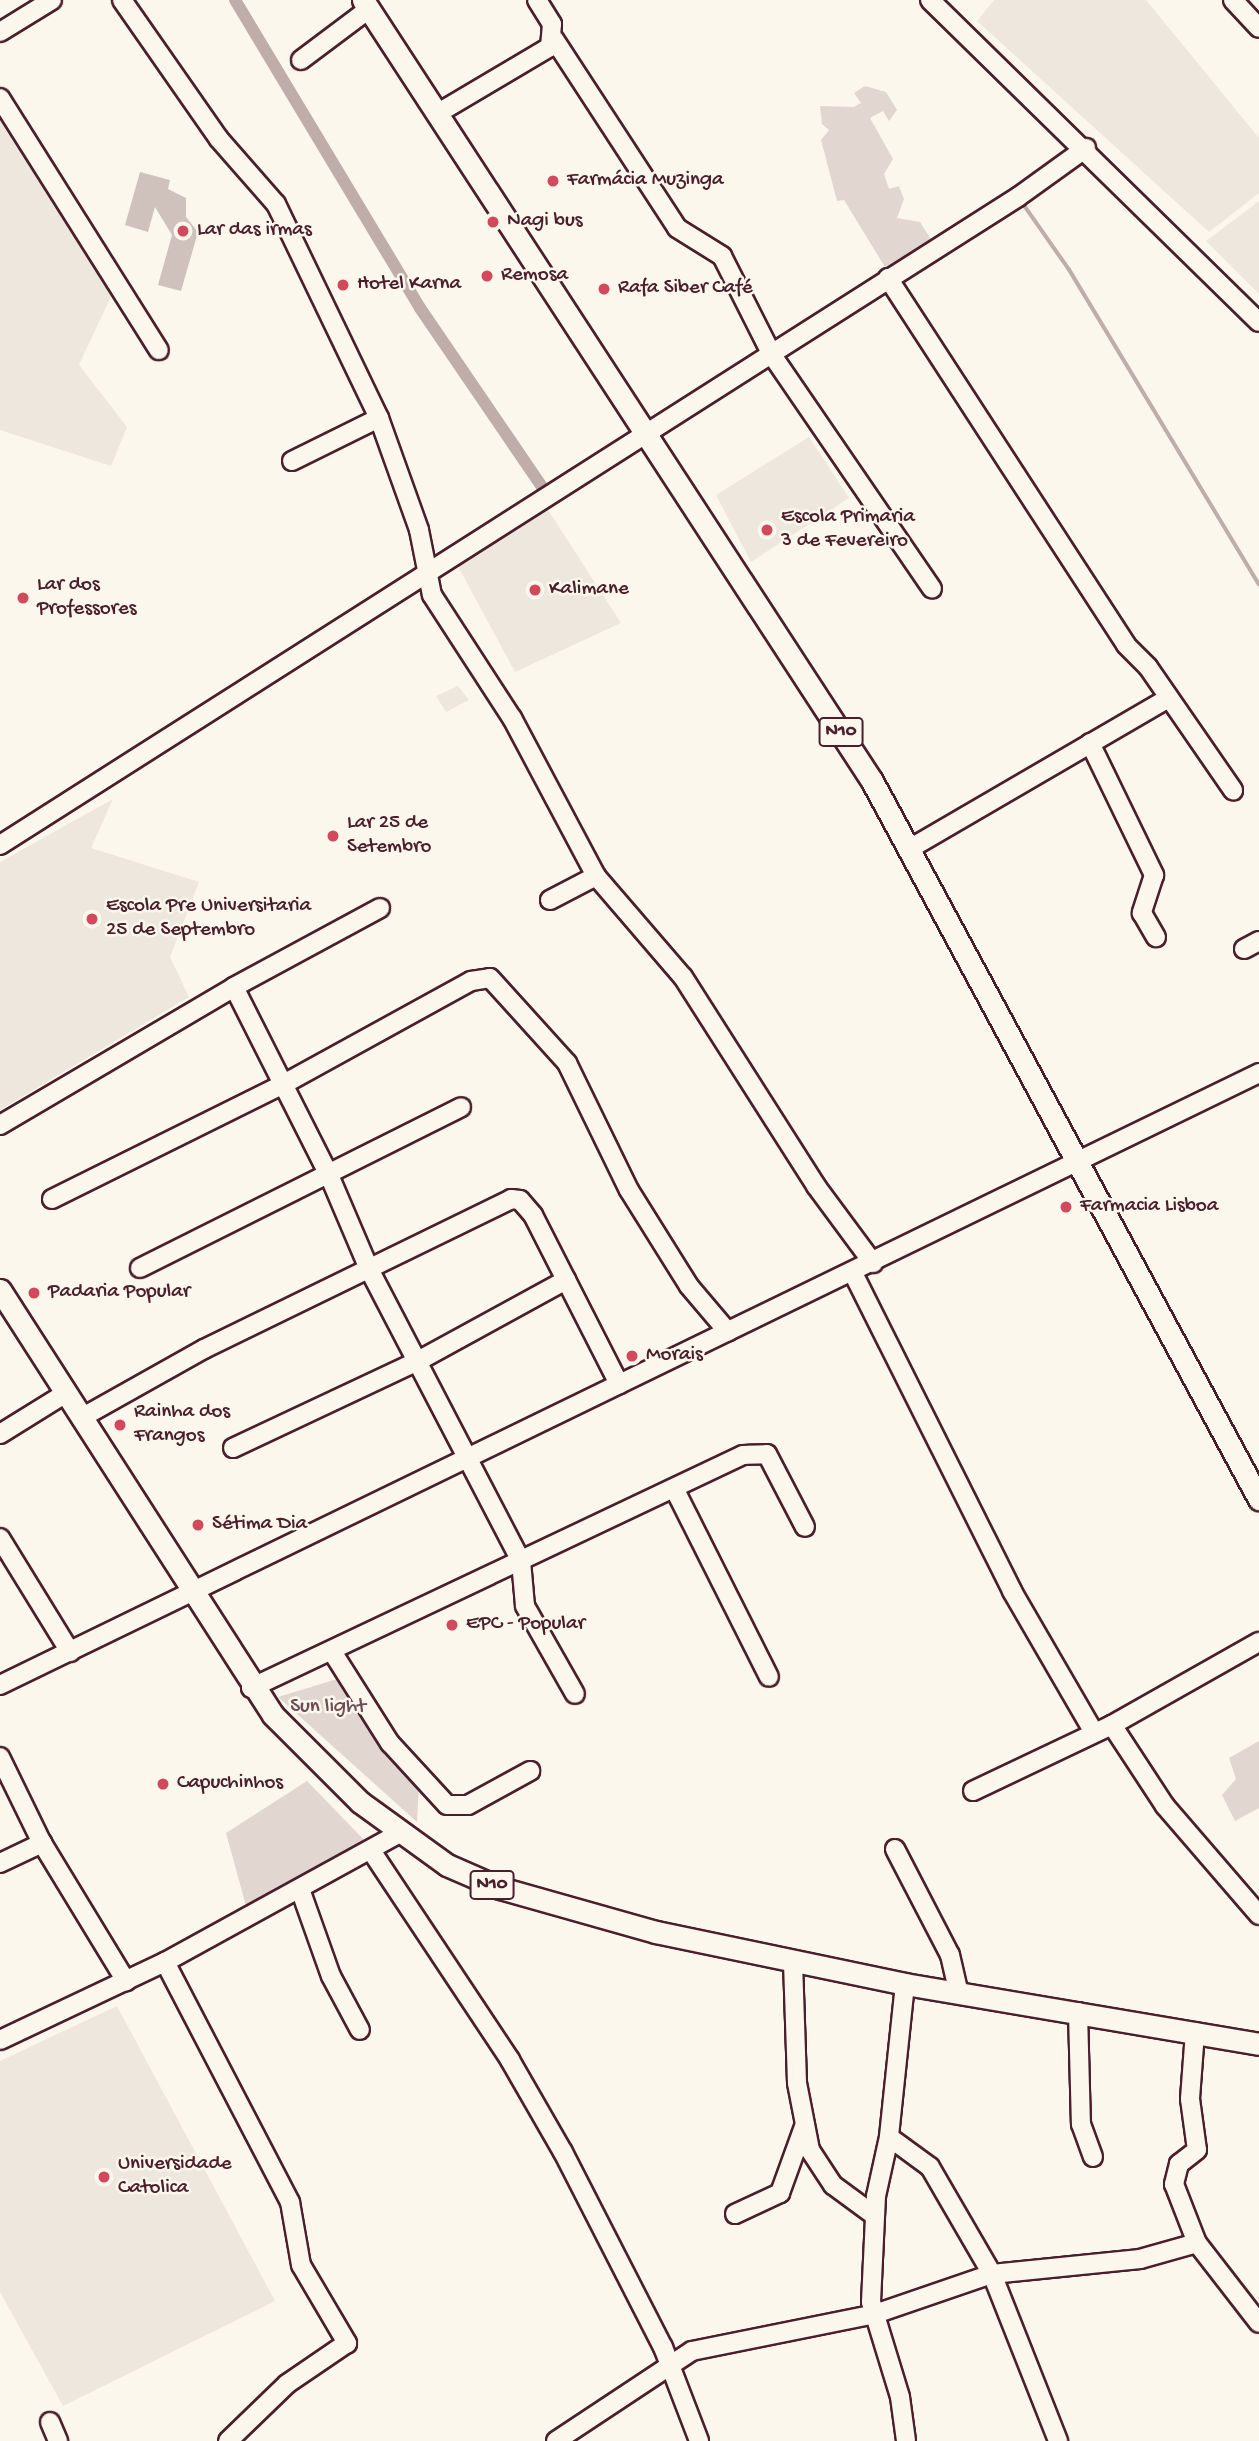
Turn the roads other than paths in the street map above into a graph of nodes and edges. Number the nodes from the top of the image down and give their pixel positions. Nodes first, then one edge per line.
1 (52, 0) edge
2 (122, 0) edge
3 (537, 0) edge
4 (930, 0) edge
5 (1233, 0) edge
6 (366, 4) edge
7 (1259, 28) edge
8 (0, 32) edge
9 (554, 39) junction
10 (301, 60) dead end
11 (0, 98) edge
12 (440, 112) junction
13 (1086, 148) junction
14 (888, 278) junction
15 (1259, 322) edge
16 (159, 350) dead end
17 (772, 355) junction
18 (379, 418) junction
19 (647, 436) junction
20 (292, 461) dead end
21 (428, 573) junction
22 (932, 589) dead end
23 (1169, 698) junction
24 (1090, 743) junction
25 (1233, 790) dead end
26 (0, 845) edge
27 (911, 848) junction
28 (596, 876) junction
29 (550, 900) dead end
30 (380, 908) dead end
31 (1157, 937) dead end
32 (234, 987) junction
33 (1259, 1073) edge
34 (282, 1085) junction
35 (461, 1107) dead end
36 (0, 1125) edge
37 (1077, 1161) junction
38 (329, 1175) junction
39 (52, 1199) dead end
40 (873, 1262) junction
41 (140, 1268) dead end
42 (369, 1269) junction
43 (853, 1273) junction
44 (566, 1280) junction
45 (0, 1290) edge
46 (728, 1332) junction
47 (418, 1361) junction
48 (619, 1384) junction
49 (66, 1393) junction
50 (81, 1418) junction
51 (0, 1434) edge
52 (233, 1448) dead end
53 (467, 1460) junction
54 (675, 1490) junction
55 (1259, 1499) edge
56 (805, 1527) dead end
57 (0, 1538) edge
58 (521, 1561) junction
59 (191, 1594) junction
60 (1259, 1642) edge
61 (70, 1651) junction
62 (334, 1653) junction
63 (769, 1677) dead end
64 (0, 1685) edge
65 (251, 1688) junction
66 (575, 1694) dead end
67 (1112, 1725) junction
68 (1093, 1731) junction
69 (0, 1758) edge
70 (530, 1771) dead end
71 (973, 1791) dead end
72 (400, 1833) junction
73 (42, 1843) junction
74 (895, 1849) dead end
75 (372, 1852) junction
76 (0, 1863) edge
77 (300, 1889) junction
78 (1259, 1915) edge
79 (165, 1962) junction
80 (793, 1962) junction
81 (126, 1981) junction
82 (905, 1984) junction
83 (959, 1993) junction
84 (1078, 2012) junction
85 (360, 2030) dead end
86 (1195, 2032) junction
87 (0, 2040) edge
88 (1259, 2043) edge
89 (804, 2124) junction
90 (889, 2137) junction
91 (1093, 2157) dead end
92 (735, 2214) dead end
93 (875, 2216) junction
94 (1197, 2243) junction
95 (992, 2274) junction
96 (875, 2314) junction
97 (1259, 2323) edge
98 (670, 2364) junction
99 (50, 2422) dead end
100 (58, 2441) edge
101 (228, 2441) edge
102 (556, 2441) edge
103 (699, 2441) edge
104 (906, 2441) edge
105 (1058, 2441) edge

1 - 8 street
2 - 18 street
3 - 9 street
4 - 13 street
5 - 7 street
6 - 10 street
6 - 12 main road, N10
9 - 12 street
9 - 17 street
11 - 16 street
12 - 19 main road, N10
13 - 14 street
13 - 15 street
14 - 17 street
14 - 23 street
17 - 19 street
17 - 22 street
18 - 20 street
18 - 21 street
19 - 21 street
19 - 27 main road, N10
21 - 26 street
21 - 28 street
23 - 24 street
23 - 25 street
24 - 27 street
24 - 31 street
27 - 37 main road, N10
28 - 29 street
28 - 40 street
30 - 32 street
32 - 34 street
32 - 36 street
33 - 37 street
34 - 38 street
34 - 39 street
34 - 46 street
35 - 38 street
37 - 40 street
37 - 55 main road, N10
38 - 41 street
38 - 42 street
40 - 43 street
42 - 44 street
42 - 47 street
42 - 50 street
43 - 46 street
43 - 68 street
44 - 47 street
44 - 48 street
45 - 49 main road, N10
46 - 48 street
47 - 52 street
47 - 53 street
48 - 53 street
49 - 50 main road, N10
49 - 51 street
50 - 59 main road, N10
53 - 58 street
53 - 59 street
54 - 56 street
54 - 58 street
54 - 63 street
57 - 61 street
58 - 62 street
58 - 66 street
59 - 61 street
59 - 65 main road, N10
60 - 67 street
61 - 64 street
62 - 65 street
62 - 70 street
65 - 72 main road, N10
67 - 68 street
67 - 78 street
68 - 71 street
69 - 73 street
72 - 75 street
72 - 80 main road, N10
73 - 76 street
73 - 81 street
74 - 83 street
75 - 77 street
75 - 98 street
77 - 79 street
77 - 85 street
79 - 81 street
79 - 101 street
80 - 82 main road, N10
80 - 89 street
81 - 87 street
82 - 83 main road, N10
82 - 90 street
83 - 84 main road, N10
84 - 86 main road, N10
84 - 91 street
86 - 88 main road, N10
86 - 94 street
89 - 92 street
89 - 93 street
90 - 93 street
90 - 95 street
93 - 96 street
94 - 95 street
94 - 97 street
95 - 96 street
95 - 105 street
96 - 98 street
96 - 104 street
98 - 102 street
98 - 103 street
99 - 100 street

